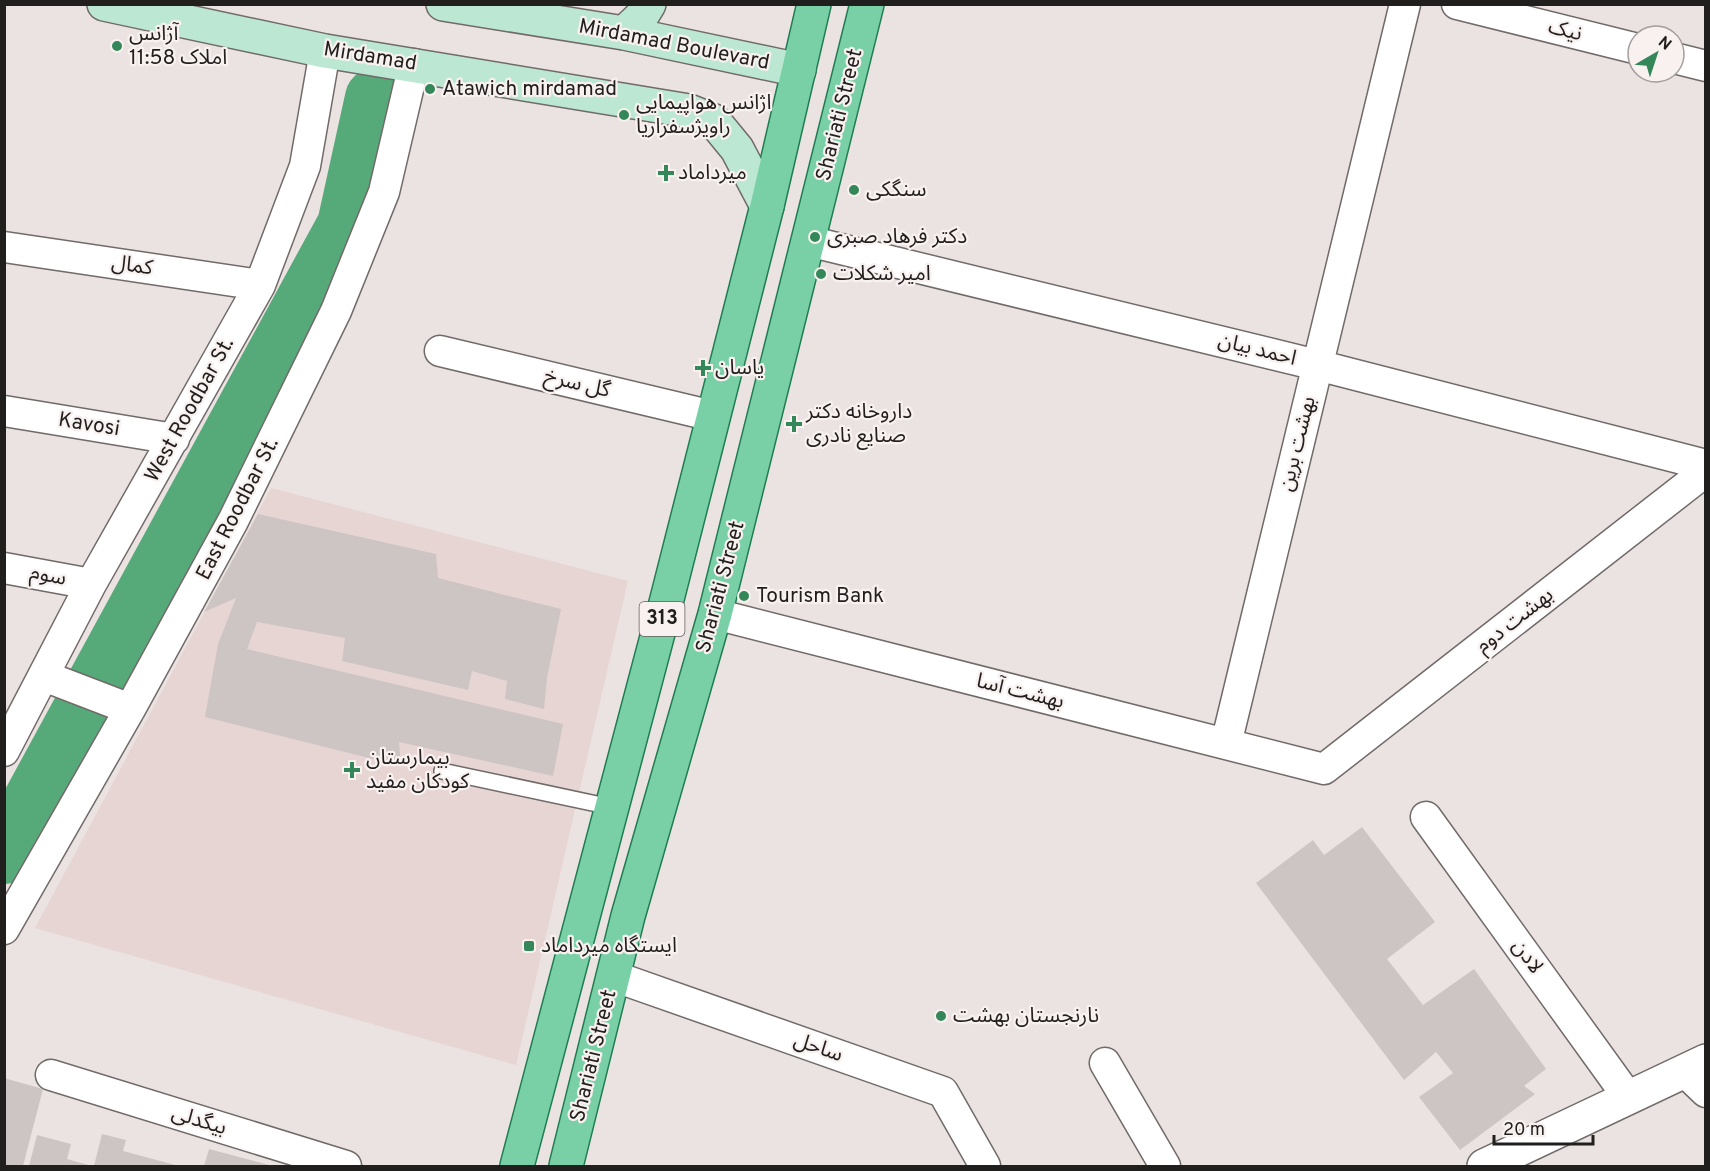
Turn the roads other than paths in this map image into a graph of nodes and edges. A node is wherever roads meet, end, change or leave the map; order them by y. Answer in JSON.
{"nodes":[{"id":1,"x":104,"y":4,"type":"edge"},
{"id":2,"x":443,"y":4,"type":"edge"},
{"id":3,"x":649,"y":4,"type":"edge"},
{"id":4,"x":814,"y":4,"type":"edge"},
{"id":5,"x":1405,"y":4,"type":"edge"},
{"id":6,"x":1457,"y":4,"type":"edge"},
{"id":7,"x":863,"y":5,"type":"edge"},
{"id":8,"x":130,"y":7,"type":"edge"},
{"id":9,"x":624,"y":33,"type":"junction"},
{"id":10,"x":1626,"y":46,"type":"edge"},
{"id":11,"x":325,"y":51,"type":"junction"},
{"id":12,"x":1686,"y":61,"type":"edge"},
{"id":13,"x":414,"y":64,"type":"junction"},
{"id":14,"x":1706,"y":66,"type":"edge"},
{"id":15,"x":798,"y":70,"type":"junction"},
{"id":16,"x":849,"y":78,"type":"junction"},
{"id":17,"x":767,"y":206,"type":"junction"},
{"id":18,"x":808,"y":241,"type":"junction"},
{"id":19,"x":4,"y":247,"type":"edge"},
{"id":20,"x":260,"y":285,"type":"junction"},
{"id":21,"x":440,"y":351,"type":"dead end"},
{"id":22,"x":1317,"y":365,"type":"junction"},
{"id":23,"x":4,"y":411,"type":"edge"},
{"id":24,"x":713,"y":416,"type":"junction"},
{"id":25,"x":174,"y":439,"type":"junction"},
{"id":26,"x":1706,"y":465,"type":"edge"},
{"id":27,"x":1706,"y":471,"type":"edge"},
{"id":28,"x":4,"y":568,"type":"edge"},
{"id":29,"x":91,"y":584,"type":"junction"},
{"id":30,"x":715,"y":614,"type":"junction"},
{"id":31,"x":44,"y":676,"type":"junction"},
{"id":32,"x":130,"y":708,"type":"junction"},
{"id":33,"x":1226,"y":744,"type":"junction"},
{"id":34,"x":4,"y":751,"type":"edge"},
{"id":35,"x":1324,"y":769,"type":"joint"},
{"id":36,"x":442,"y":771,"type":"dead end"},
{"id":37,"x":611,"y":807,"type":"junction"},
{"id":38,"x":1426,"y":818,"type":"dead end"},
{"id":39,"x":4,"y":929,"type":"edge"},
{"id":40,"x":613,"y":976,"type":"junction"},
{"id":41,"x":1105,"y":1062,"type":"dead end"},
{"id":42,"x":51,"y":1075,"type":"dead end"},
{"id":43,"x":1698,"y":1075,"type":"edge"},
{"id":44,"x":1628,"y":1097,"type":"junction"},
{"id":45,"x":346,"y":1167,"type":"edge"},
{"id":46,"x":517,"y":1167,"type":"edge"},
{"id":47,"x":566,"y":1167,"type":"edge"},
{"id":48,"x":985,"y":1167,"type":"edge"},
{"id":49,"x":1165,"y":1167,"type":"edge"},
{"id":50,"x":1484,"y":1167,"type":"edge"}],
"edges":[{"from":1,"to":8,"type":"main road","name":"Mirdamad"},
{"from":2,"to":9,"type":"main road","name":"Mirdamad Boulevard"},
{"from":3,"to":9,"type":"main road"},
{"from":4,"to":15,"type":"main road","number":"313"},
{"from":5,"to":22,"type":"street","name":"بهشت برین"},
{"from":6,"to":10,"type":"street","name":"نیک"},
{"from":7,"to":16,"type":"main road","name":"Shariati Street","number":"313"},
{"from":8,"to":11,"type":"main road","name":"Mirdamad"},
{"from":9,"to":15,"type":"main road","name":"Mirdamad Boulevard"},
{"from":11,"to":13,"type":"main road","name":"Mirdamad"},
{"from":11,"to":20,"type":"street","name":"West Roodbar St."},
{"from":12,"to":14,"type":"street"},
{"from":13,"to":17,"type":"main road","name":"Mirdamad"},
{"from":13,"to":32,"type":"street","name":"East Roodbar St."},
{"from":15,"to":16,"type":"main road"},
{"from":15,"to":17,"type":"main road","number":"313"},
{"from":16,"to":18,"type":"main road","name":"Shariati Street","number":"313"},
{"from":17,"to":24,"type":"main road","number":"313"},
{"from":18,"to":22,"type":"street","name":"احمد بیان"},
{"from":18,"to":30,"type":"main road","name":"Shariati Street","number":"313"},
{"from":19,"to":20,"type":"street","name":"کمال"},
{"from":20,"to":25,"type":"street","name":"West Roodbar St."},
{"from":21,"to":24,"type":"street","name":"گل سرخ"},
{"from":22,"to":26,"type":"street","name":"احمد بیان"},
{"from":22,"to":33,"type":"street","name":"بهشت برین"},
{"from":23,"to":25,"type":"street","name":"Kavosi"},
{"from":24,"to":37,"type":"main road","number":"313"},
{"from":25,"to":29,"type":"street","name":"West Roodbar St."},
{"from":27,"to":35,"type":"street","name":"بهشت دوم"},
{"from":28,"to":29,"type":"street","name":"سوم"},
{"from":29,"to":31,"type":"street","name":"West Roodbar St."},
{"from":30,"to":33,"type":"street","name":"بهشت آسا"},
{"from":30,"to":40,"type":"main road","name":"Shariati Street","number":"313"},
{"from":31,"to":32,"type":"street"},
{"from":31,"to":34,"type":"street","name":"West Roodbar St."},
{"from":32,"to":39,"type":"street","name":"East Roodbar St."},
{"from":33,"to":35,"type":"street","name":"بهشت آسا"},
{"from":36,"to":37,"type":"lane"},
{"from":37,"to":46,"type":"main road","number":"313"},
{"from":38,"to":44,"type":"street","name":"لادن"},
{"from":40,"to":47,"type":"main road","name":"Shariati Street","number":"313"},
{"from":40,"to":48,"type":"street","name":"ساحل"},
{"from":41,"to":49,"type":"street"},
{"from":42,"to":45,"type":"street","name":"بیگدلی"},
{"from":43,"to":44,"type":"street"},
{"from":44,"to":50,"type":"street"}]}
